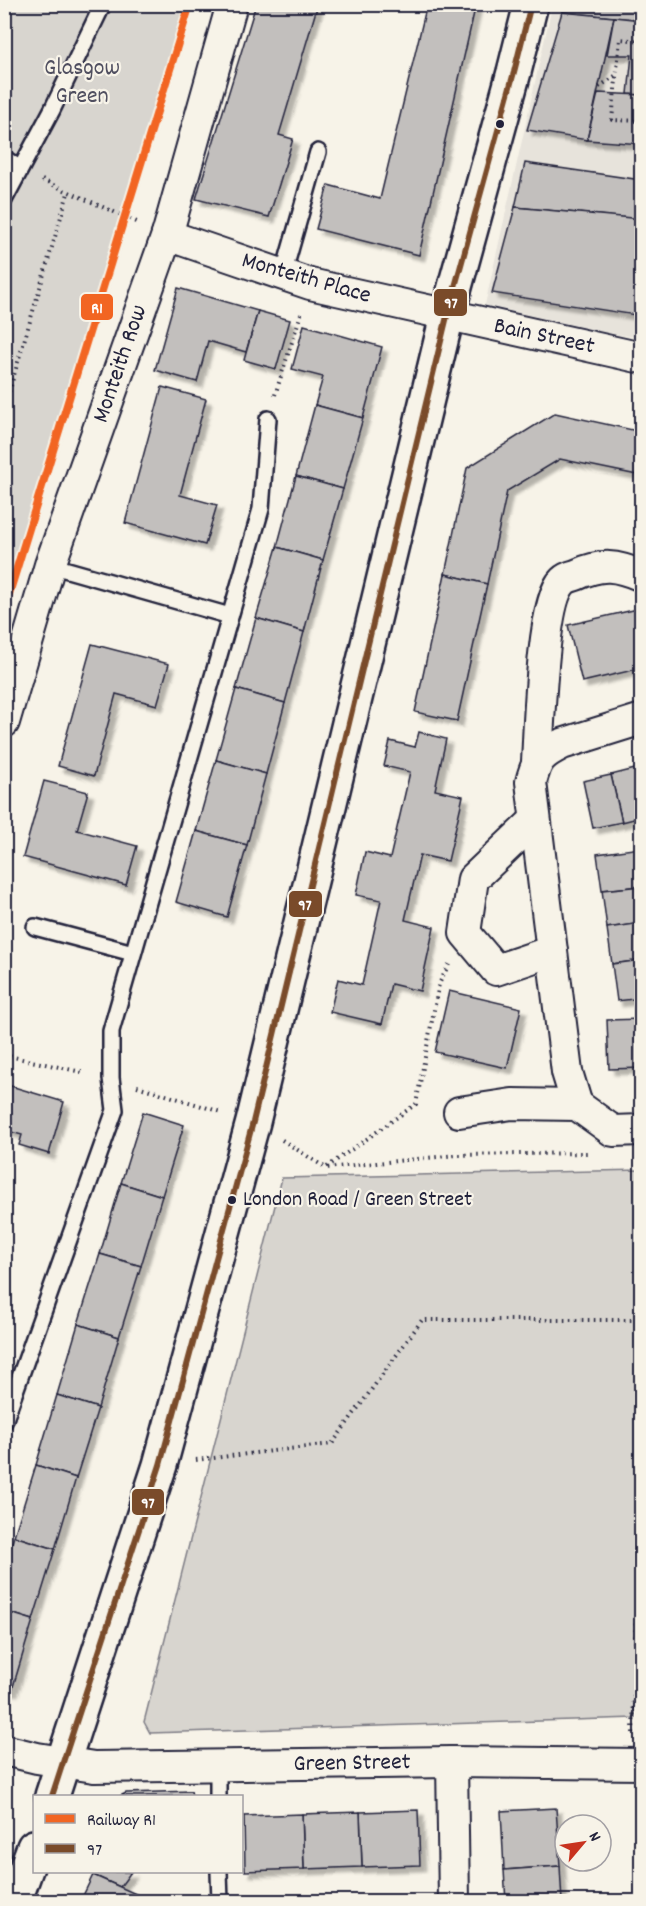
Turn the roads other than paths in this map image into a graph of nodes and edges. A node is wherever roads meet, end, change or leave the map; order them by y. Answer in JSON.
{"nodes":[{"id":1,"x":103,"y":4,"type":"edge"},
{"id":2,"x":232,"y":4,"type":"edge"},
{"id":3,"x":531,"y":4,"type":"edge"},
{"id":4,"x":318,"y":152,"type":"dead end"},
{"id":5,"x":4,"y":158,"type":"edge"},
{"id":6,"x":20,"y":170,"type":"junction"},
{"id":7,"x":4,"y":200,"type":"edge"},
{"id":8,"x":167,"y":235,"type":"junction"},
{"id":9,"x":297,"y":280,"type":"junction"},
{"id":10,"x":447,"y":316,"type":"junction"},
{"id":11,"x":642,"y":358,"type":"edge"},
{"id":12,"x":268,"y":419,"type":"road end"},
{"id":13,"x":50,"y":565,"type":"junction"},
{"id":14,"x":642,"y":576,"type":"edge"},
{"id":15,"x":230,"y":616,"type":"junction"},
{"id":16,"x":642,"y":719,"type":"edge"},
{"id":17,"x":4,"y":722,"type":"edge"},
{"id":18,"x":537,"y":762,"type":"junction"},
{"id":19,"x":535,"y":820,"type":"junction"},
{"id":20,"x":35,"y":927,"type":"dead end"},
{"id":21,"x":552,"y":951,"type":"junction"},
{"id":22,"x":133,"y":953,"type":"junction"},
{"id":23,"x":577,"y":1105,"type":"junction"},
{"id":24,"x":459,"y":1112,"type":"dead end"},
{"id":25,"x":642,"y":1130,"type":"edge"},
{"id":26,"x":12,"y":1379,"type":"edge"},
{"id":27,"x":4,"y":1422,"type":"edge"},
{"id":28,"x":4,"y":1750,"type":"edge"},
{"id":29,"x":452,"y":1762,"type":"junction"},
{"id":30,"x":63,"y":1763,"type":"junction"},
{"id":31,"x":637,"y":1764,"type":"edge"},
{"id":32,"x":218,"y":1766,"type":"junction"},
{"id":33,"x":53,"y":1795,"type":"edge"},
{"id":34,"x":218,"y":1795,"type":"edge"},
{"id":35,"x":33,"y":1850,"type":"edge"},
{"id":36,"x":219,"y":1873,"type":"edge"},
{"id":37,"x":14,"y":1902,"type":"edge"},
{"id":38,"x":220,"y":1902,"type":"edge"},
{"id":39,"x":454,"y":1902,"type":"edge"}],
"edges":[{"from":1,"to":6,"type":"lane"},
{"from":2,"to":8,"type":"street","name":"Monteith Row"},
{"from":3,"to":10,"type":"main road"},
{"from":4,"to":9,"type":"lane"},
{"from":5,"to":6,"type":"lane"},
{"from":6,"to":7,"type":"lane"},
{"from":8,"to":9,"type":"street","name":"Monteith Place"},
{"from":8,"to":13,"type":"street","name":"Monteith Row"},
{"from":9,"to":10,"type":"street","name":"Monteith Place"},
{"from":10,"to":11,"type":"street","name":"Bain Street"},
{"from":10,"to":30,"type":"main road"},
{"from":12,"to":15,"type":"lane"},
{"from":13,"to":15,"type":"lane"},
{"from":13,"to":17,"type":"street","name":"Monteith Row"},
{"from":14,"to":18,"type":"street"},
{"from":15,"to":22,"type":"lane"},
{"from":16,"to":18,"type":"street"},
{"from":18,"to":19,"type":"street"},
{"from":19,"to":21,"type":"street"},
{"from":19,"to":21,"type":"street"},
{"from":20,"to":22,"type":"lane"},
{"from":21,"to":23,"type":"street"},
{"from":22,"to":26,"type":"lane"},
{"from":23,"to":24,"type":"street"},
{"from":23,"to":25,"type":"street"},
{"from":26,"to":27,"type":"lane"},
{"from":28,"to":30,"type":"street","name":"Green Street"},
{"from":29,"to":31,"type":"street","name":"Green Street"},
{"from":29,"to":32,"type":"street","name":"Green Street"},
{"from":29,"to":39,"type":"street"},
{"from":30,"to":32,"type":"street","name":"Green Street"},
{"from":30,"to":33,"type":"main road"},
{"from":32,"to":34,"type":"lane"},
{"from":35,"to":37,"type":"main road"},
{"from":36,"to":38,"type":"lane"}]}
